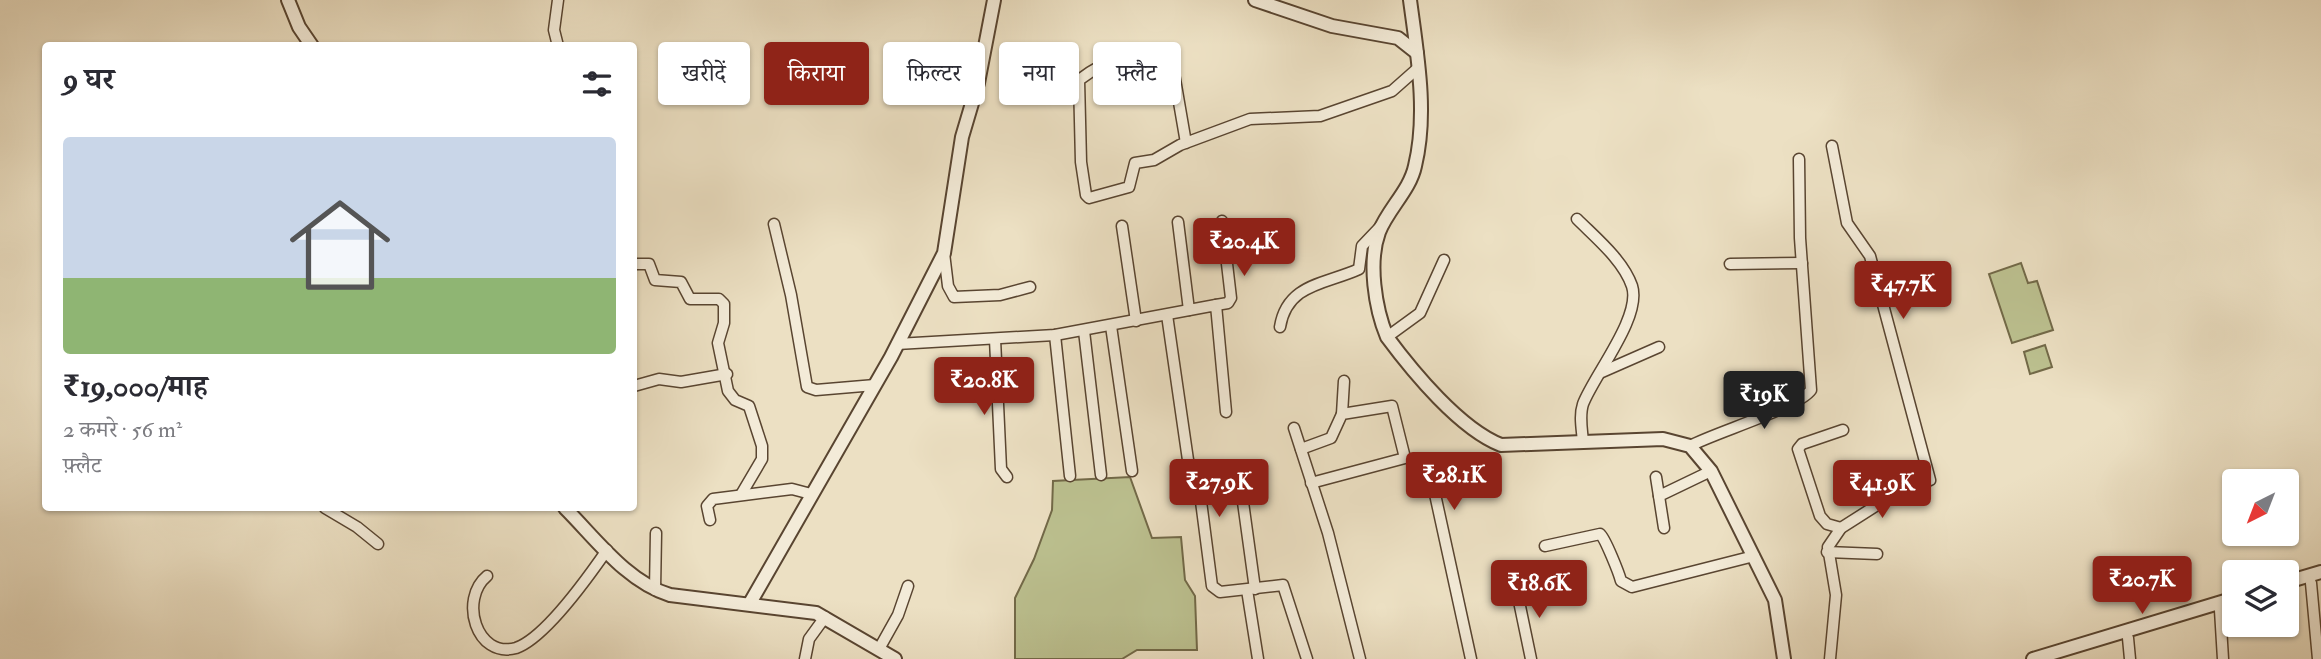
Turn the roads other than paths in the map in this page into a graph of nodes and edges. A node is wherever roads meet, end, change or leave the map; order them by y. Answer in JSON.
{"nodes":[{"id":1,"x":288,"y":0,"type":"edge"},
{"id":2,"x":558,"y":0,"type":"edge"},
{"id":3,"x":994,"y":0,"type":"edge"},
{"id":4,"x":1255,"y":0,"type":"edge"},
{"id":5,"x":1410,"y":0,"type":"edge"},
{"id":6,"x":309,"y":42,"type":"edge"},
{"id":7,"x":557,"y":42,"type":"edge"},
{"id":8,"x":1417,"y":53,"type":"junction"},
{"id":9,"x":1418,"y":68,"type":"junction"},
{"id":10,"x":1186,"y":143,"type":"junction"},
{"id":11,"x":1832,"y":146,"type":"dead end"},
{"id":12,"x":1799,"y":159,"type":"dead end"},
{"id":13,"x":1577,"y":219,"type":"dead end"},
{"id":14,"x":1223,"y":221,"type":"dead end"},
{"id":15,"x":1178,"y":222,"type":"dead end"},
{"id":16,"x":1385,"y":222,"type":"junction"},
{"id":17,"x":774,"y":224,"type":"dead end"},
{"id":18,"x":1122,"y":226,"type":"dead end"},
{"id":19,"x":1273,"y":247,"type":"dead end"},
{"id":20,"x":944,"y":253,"type":"junction"},
{"id":21,"x":1226,"y":254,"type":"junction"},
{"id":22,"x":1444,"y":260,"type":"dead end"},
{"id":23,"x":1802,"y":263,"type":"junction"},
{"id":24,"x":637,"y":264,"type":"edge"},
{"id":25,"x":1730,"y":264,"type":"dead end"},
{"id":26,"x":1030,"y":287,"type":"dead end"},
{"id":27,"x":1216,"y":305,"type":"junction"},
{"id":28,"x":1189,"y":310,"type":"junction"},
{"id":29,"x":1167,"y":315,"type":"junction"},
{"id":30,"x":1136,"y":321,"type":"junction"},
{"id":31,"x":1111,"y":326,"type":"junction"},
{"id":32,"x":1280,"y":327,"type":"dead end"},
{"id":33,"x":1084,"y":331,"type":"junction"},
{"id":34,"x":1055,"y":335,"type":"junction"},
{"id":35,"x":1387,"y":337,"type":"junction"},
{"id":36,"x":996,"y":339,"type":"junction"},
{"id":37,"x":897,"y":344,"type":"junction"},
{"id":38,"x":1659,"y":347,"type":"dead end"},
{"id":39,"x":1602,"y":372,"type":"junction"},
{"id":40,"x":727,"y":374,"type":"junction"},
{"id":41,"x":1344,"y":381,"type":"dead end"},
{"id":42,"x":637,"y":385,"type":"edge"},
{"id":43,"x":875,"y":385,"type":"junction"},
{"id":44,"x":1226,"y":412,"type":"dead end"},
{"id":45,"x":1342,"y":414,"type":"junction"},
{"id":46,"x":1294,"y":428,"type":"dead end"},
{"id":47,"x":1843,"y":430,"type":"dead end"},
{"id":48,"x":1583,"y":442,"type":"junction"},
{"id":49,"x":1690,"y":446,"type":"junction"},
{"id":50,"x":1301,"y":449,"type":"junction"},
{"id":51,"x":1238,"y":466,"type":"dead end"},
{"id":52,"x":1132,"y":471,"type":"dead end"},
{"id":53,"x":1711,"y":471,"type":"junction"},
{"id":54,"x":1101,"y":475,"type":"dead end"},
{"id":55,"x":1007,"y":477,"type":"dead end"},
{"id":56,"x":1070,"y":477,"type":"dead end"},
{"id":57,"x":1656,"y":477,"type":"dead end"},
{"id":58,"x":1311,"y":483,"type":"junction"},
{"id":59,"x":1433,"y":485,"type":"dead end"},
{"id":60,"x":741,"y":493,"type":"junction"},
{"id":61,"x":811,"y":494,"type":"junction"},
{"id":62,"x":1658,"y":496,"type":"junction"},
{"id":63,"x":330,"y":511,"type":"edge"},
{"id":64,"x":568,"y":511,"type":"edge"},
{"id":65,"x":710,"y":520,"type":"dead end"},
{"id":66,"x":1664,"y":528,"type":"dead end"},
{"id":67,"x":1841,"y":528,"type":"junction"},
{"id":68,"x":656,"y":533,"type":"dead end"},
{"id":69,"x":378,"y":544,"type":"dead end"},
{"id":70,"x":1545,"y":546,"type":"dead end"},
{"id":71,"x":607,"y":551,"type":"junction"},
{"id":72,"x":1827,"y":552,"type":"junction"},
{"id":73,"x":1877,"y":554,"type":"dead end"},
{"id":74,"x":1754,"y":556,"type":"junction"},
{"id":75,"x":2321,"y":572,"type":"edge"},
{"id":76,"x":486,"y":576,"type":"dead end"},
{"id":77,"x":2299,"y":578,"type":"edge"},
{"id":78,"x":2316,"y":582,"type":"edge"},
{"id":79,"x":908,"y":586,"type":"dead end"},
{"id":80,"x":1516,"y":587,"type":"dead end"},
{"id":81,"x":2299,"y":587,"type":"edge"},
{"id":82,"x":1251,"y":589,"type":"junction"},
{"id":83,"x":655,"y":590,"type":"junction"},
{"id":84,"x":2222,"y":602,"type":"edge"},
{"id":85,"x":750,"y":603,"type":"junction"},
{"id":86,"x":2220,"y":610,"type":"joint"},
{"id":87,"x":825,"y":617,"type":"junction"},
{"id":88,"x":2128,"y":638,"type":"junction"},
{"id":89,"x":879,"y":649,"type":"junction"},
{"id":90,"x":495,"y":654,"type":"edge"},
{"id":91,"x":805,"y":659,"type":"edge"},
{"id":92,"x":895,"y":659,"type":"edge"},
{"id":93,"x":1258,"y":659,"type":"edge"},
{"id":94,"x":1307,"y":659,"type":"edge"},
{"id":95,"x":1360,"y":659,"type":"edge"},
{"id":96,"x":1471,"y":659,"type":"edge"},
{"id":97,"x":1531,"y":659,"type":"edge"},
{"id":98,"x":1784,"y":659,"type":"edge"},
{"id":99,"x":1830,"y":659,"type":"edge"},
{"id":100,"x":2033,"y":659,"type":"edge"},
{"id":101,"x":2060,"y":659,"type":"edge"},
{"id":102,"x":2130,"y":659,"type":"edge"},
{"id":103,"x":2223,"y":659,"type":"edge"},
{"id":104,"x":2318,"y":659,"type":"edge"}],
"edges":[{"from":1,"to":6,"type":"street"},
{"from":2,"to":7,"type":"street"},
{"from":3,"to":20,"type":"street"},
{"from":4,"to":8,"type":"street"},
{"from":5,"to":8,"type":"street"},
{"from":8,"to":9,"type":"street"},
{"from":9,"to":10,"type":"street"},
{"from":9,"to":16,"type":"street"},
{"from":10,"to":10,"type":"street"},
{"from":11,"to":67,"type":"street"},
{"from":12,"to":23,"type":"street"},
{"from":13,"to":39,"type":"street"},
{"from":14,"to":21,"type":"street"},
{"from":15,"to":28,"type":"street"},
{"from":16,"to":32,"type":"street"},
{"from":16,"to":35,"type":"street"},
{"from":17,"to":43,"type":"street"},
{"from":18,"to":30,"type":"street"},
{"from":19,"to":21,"type":"street"},
{"from":20,"to":26,"type":"street"},
{"from":20,"to":37,"type":"street"},
{"from":21,"to":27,"type":"street"},
{"from":22,"to":35,"type":"street"},
{"from":23,"to":25,"type":"street"},
{"from":23,"to":49,"type":"street"},
{"from":24,"to":40,"type":"street"},
{"from":27,"to":28,"type":"street"},
{"from":27,"to":44,"type":"street"},
{"from":28,"to":29,"type":"street"},
{"from":29,"to":30,"type":"street"},
{"from":29,"to":82,"type":"street"},
{"from":30,"to":31,"type":"street"},
{"from":31,"to":33,"type":"street"},
{"from":31,"to":52,"type":"street"},
{"from":33,"to":34,"type":"street"},
{"from":33,"to":54,"type":"street"},
{"from":34,"to":36,"type":"street"},
{"from":34,"to":56,"type":"street"},
{"from":35,"to":48,"type":"street"},
{"from":36,"to":37,"type":"street"},
{"from":36,"to":55,"type":"street"},
{"from":37,"to":43,"type":"street"},
{"from":38,"to":39,"type":"street"},
{"from":39,"to":48,"type":"street"},
{"from":40,"to":42,"type":"street"},
{"from":40,"to":60,"type":"street"},
{"from":41,"to":45,"type":"street"},
{"from":43,"to":61,"type":"street"},
{"from":45,"to":50,"type":"street"},
{"from":45,"to":58,"type":"street"},
{"from":46,"to":50,"type":"street"},
{"from":47,"to":67,"type":"street"},
{"from":48,"to":49,"type":"street"},
{"from":49,"to":53,"type":"street"},
{"from":50,"to":58,"type":"street"},
{"from":51,"to":82,"type":"street"},
{"from":53,"to":62,"type":"street"},
{"from":53,"to":74,"type":"street"},
{"from":57,"to":62,"type":"street"},
{"from":58,"to":95,"type":"street"},
{"from":59,"to":96,"type":"street"},
{"from":60,"to":61,"type":"street"},
{"from":60,"to":65,"type":"street"},
{"from":61,"to":85,"type":"street"},
{"from":62,"to":66,"type":"street"},
{"from":63,"to":69,"type":"street"},
{"from":64,"to":71,"type":"street"},
{"from":67,"to":72,"type":"street"},
{"from":68,"to":83,"type":"street"},
{"from":70,"to":74,"type":"street"},
{"from":71,"to":83,"type":"street"},
{"from":71,"to":90,"type":"street"},
{"from":72,"to":73,"type":"street"},
{"from":72,"to":99,"type":"street"},
{"from":74,"to":98,"type":"street"},
{"from":75,"to":77,"type":"street"},
{"from":76,"to":90,"type":"street"},
{"from":78,"to":81,"type":"street"},
{"from":78,"to":104,"type":"street"},
{"from":79,"to":89,"type":"street"},
{"from":80,"to":97,"type":"street"},
{"from":82,"to":93,"type":"street"},
{"from":82,"to":94,"type":"street"},
{"from":83,"to":85,"type":"street"},
{"from":84,"to":100,"type":"street"},
{"from":85,"to":87,"type":"street"},
{"from":86,"to":88,"type":"street"},
{"from":86,"to":103,"type":"street"},
{"from":87,"to":89,"type":"street"},
{"from":87,"to":91,"type":"street"},
{"from":88,"to":101,"type":"street"},
{"from":88,"to":102,"type":"street"},
{"from":89,"to":92,"type":"street"}]}
